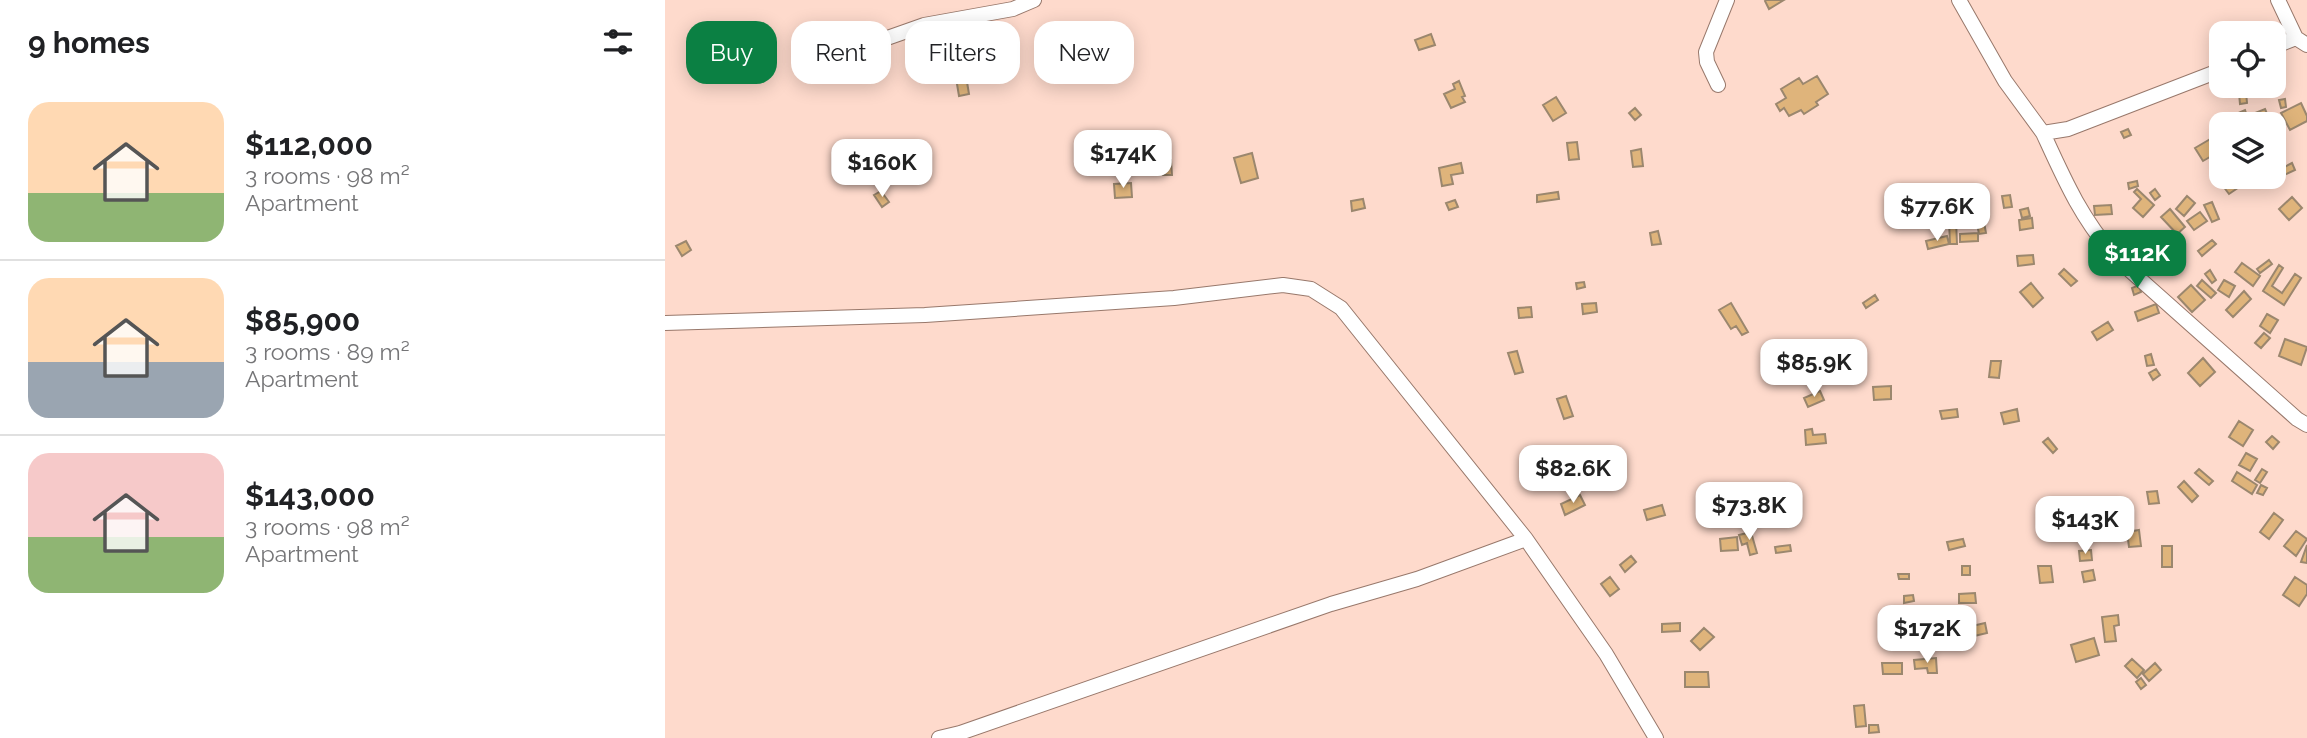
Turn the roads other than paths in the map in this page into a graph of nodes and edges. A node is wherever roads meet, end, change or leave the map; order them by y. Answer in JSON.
{"nodes":[{"id":1,"x":1034,"y":0,"type":"edge"},
{"id":2,"x":1727,"y":0,"type":"edge"},
{"id":3,"x":1959,"y":0,"type":"edge"},
{"id":4,"x":2278,"y":0,"type":"edge"},
{"id":5,"x":891,"y":37,"type":"edge"},
{"id":6,"x":2302,"y":42,"type":"edge"},
{"id":7,"x":2209,"y":75,"type":"edge"},
{"id":8,"x":1718,"y":85,"type":"dead end"},
{"id":9,"x":2043,"y":133,"type":"junction"},
{"id":10,"x":665,"y":323,"type":"edge"},
{"id":11,"x":2307,"y":425,"type":"edge"},
{"id":12,"x":1526,"y":539,"type":"junction"},
{"id":13,"x":939,"y":738,"type":"edge"},
{"id":14,"x":1656,"y":738,"type":"edge"}],
"edges":[{"from":1,"to":5,"type":"street"},
{"from":2,"to":8,"type":"street"},
{"from":3,"to":9,"type":"street"},
{"from":4,"to":6,"type":"street"},
{"from":7,"to":9,"type":"street"},
{"from":9,"to":11,"type":"street"},
{"from":10,"to":12,"type":"street"},
{"from":12,"to":13,"type":"street"},
{"from":12,"to":14,"type":"street"}]}
